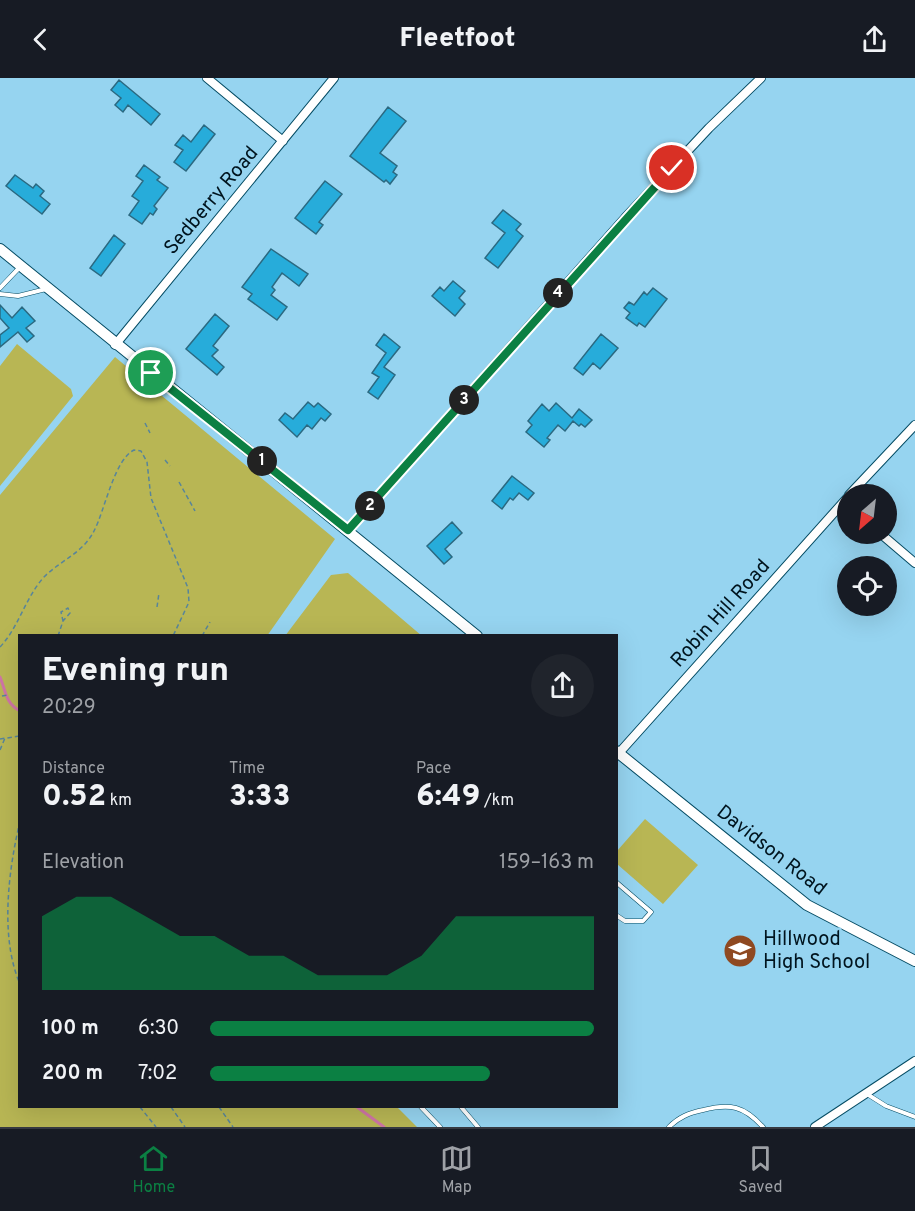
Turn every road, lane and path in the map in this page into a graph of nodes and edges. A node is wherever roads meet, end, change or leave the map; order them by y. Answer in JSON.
{"nodes":[{"id":1,"x":207,"y":78,"type":"edge"},
{"id":2,"x":334,"y":78,"type":"edge"},
{"id":3,"x":761,"y":78,"type":"edge"},
{"id":4,"x":284,"y":141,"type":"junction"},
{"id":5,"x":0,"y":249,"type":"edge"},
{"id":6,"x":21,"y":267,"type":"junction"},
{"id":7,"x":0,"y":288,"type":"edge"},
{"id":8,"x":47,"y":289,"type":"junction"},
{"id":9,"x":0,"y":294,"type":"edge"},
{"id":10,"x":115,"y":345,"type":"junction"},
{"id":11,"x":144,"y":423,"type":"dead end"},
{"id":12,"x":915,"y":425,"type":"edge"},
{"id":13,"x":150,"y":433,"type":"dead end"},
{"id":14,"x":165,"y":460,"type":"dead end"},
{"id":15,"x":170,"y":466,"type":"dead end"},
{"id":16,"x":179,"y":482,"type":"dead end"},
{"id":17,"x":862,"y":484,"type":"edge"},
{"id":18,"x":195,"y":511,"type":"dead end"},
{"id":19,"x":837,"y":511,"type":"edge"},
{"id":20,"x":348,"y":530,"type":"junction"},
{"id":21,"x":892,"y":544,"type":"edge"},
{"id":22,"x":915,"y":563,"type":"edge"},
{"id":23,"x":159,"y":593,"type":"dead end"},
{"id":24,"x":157,"y":607,"type":"dead end"},
{"id":25,"x":63,"y":621,"type":"dead end"},
{"id":26,"x":210,"y":622,"type":"dead end"},
{"id":27,"x":59,"y":634,"type":"edge"},
{"id":28,"x":174,"y":634,"type":"edge"},
{"id":29,"x":203,"y":634,"type":"edge"},
{"id":30,"x":475,"y":634,"type":"edge"},
{"id":31,"x":0,"y":647,"type":"edge"},
{"id":32,"x":9,"y":695,"type":"dead end"},
{"id":33,"x":3,"y":696,"type":"dead end"},
{"id":34,"x":18,"y":736,"type":"edge"},
{"id":35,"x":5,"y":737,"type":"junction"},
{"id":36,"x":0,"y":739,"type":"edge"},
{"id":37,"x":0,"y":750,"type":"edge"},
{"id":38,"x":618,"y":752,"type":"edge"},
{"id":39,"x":618,"y":754,"type":"edge"},
{"id":40,"x":18,"y":827,"type":"edge"},
{"id":41,"x":7,"y":863,"type":"dead end"},
{"id":42,"x":618,"y":884,"type":"edge"},
{"id":43,"x":618,"y":916,"type":"edge"},
{"id":44,"x":915,"y":961,"type":"edge"},
{"id":45,"x":13,"y":974,"type":"dead end"},
{"id":46,"x":18,"y":981,"type":"edge"},
{"id":47,"x":915,"y":1061,"type":"edge"},
{"id":48,"x":866,"y":1093,"type":"junction"},
{"id":49,"x":141,"y":1108,"type":"edge"},
{"id":50,"x":172,"y":1108,"type":"edge"},
{"id":51,"x":220,"y":1108,"type":"edge"},
{"id":52,"x":422,"y":1108,"type":"edge"},
{"id":53,"x":462,"y":1108,"type":"edge"},
{"id":54,"x":915,"y":1117,"type":"edge"},
{"id":55,"x":156,"y":1127,"type":"edge"},
{"id":56,"x":185,"y":1127,"type":"edge"},
{"id":57,"x":233,"y":1127,"type":"edge"},
{"id":58,"x":440,"y":1127,"type":"edge"},
{"id":59,"x":478,"y":1127,"type":"edge"},
{"id":60,"x":669,"y":1127,"type":"edge"},
{"id":61,"x":763,"y":1127,"type":"edge"},
{"id":62,"x":815,"y":1127,"type":"edge"}],
"edges":[{"from":1,"to":4,"type":"street"},
{"from":2,"to":4,"type":"street","name":"Sedberry Road"},
{"from":3,"to":20,"type":"street"},
{"from":4,"to":10,"type":"street","name":"Sedberry Road"},
{"from":5,"to":6,"type":"street"},
{"from":6,"to":7,"type":"lane"},
{"from":6,"to":8,"type":"street"},
{"from":8,"to":9,"type":"lane"},
{"from":8,"to":10,"type":"street"},
{"from":10,"to":20,"type":"street"},
{"from":11,"to":13,"type":"path"},
{"from":12,"to":17,"type":"street","name":"Robin Hill Road"},
{"from":14,"to":15,"type":"path"},
{"from":16,"to":18,"type":"path"},
{"from":19,"to":38,"type":"street","name":"Robin Hill Road"},
{"from":20,"to":30,"type":"street"},
{"from":21,"to":22,"type":"street"},
{"from":23,"to":24,"type":"path"},
{"from":25,"to":27,"type":"path"},
{"from":26,"to":29,"type":"path"},
{"from":28,"to":31,"type":"path"},
{"from":32,"to":33,"type":"path"},
{"from":34,"to":35,"type":"path"},
{"from":35,"to":36,"type":"path"},
{"from":35,"to":37,"type":"path"},
{"from":39,"to":44,"type":"street","name":"Davidson Road"},
{"from":40,"to":41,"type":"path"},
{"from":42,"to":43,"type":"lane"},
{"from":45,"to":46,"type":"path"},
{"from":47,"to":48,"type":"street"},
{"from":48,"to":54,"type":"lane"},
{"from":48,"to":62,"type":"street"},
{"from":49,"to":55,"type":"path"},
{"from":50,"to":56,"type":"path"},
{"from":51,"to":57,"type":"path"},
{"from":52,"to":58,"type":"lane"},
{"from":53,"to":59,"type":"lane"},
{"from":60,"to":61,"type":"lane"}]}
